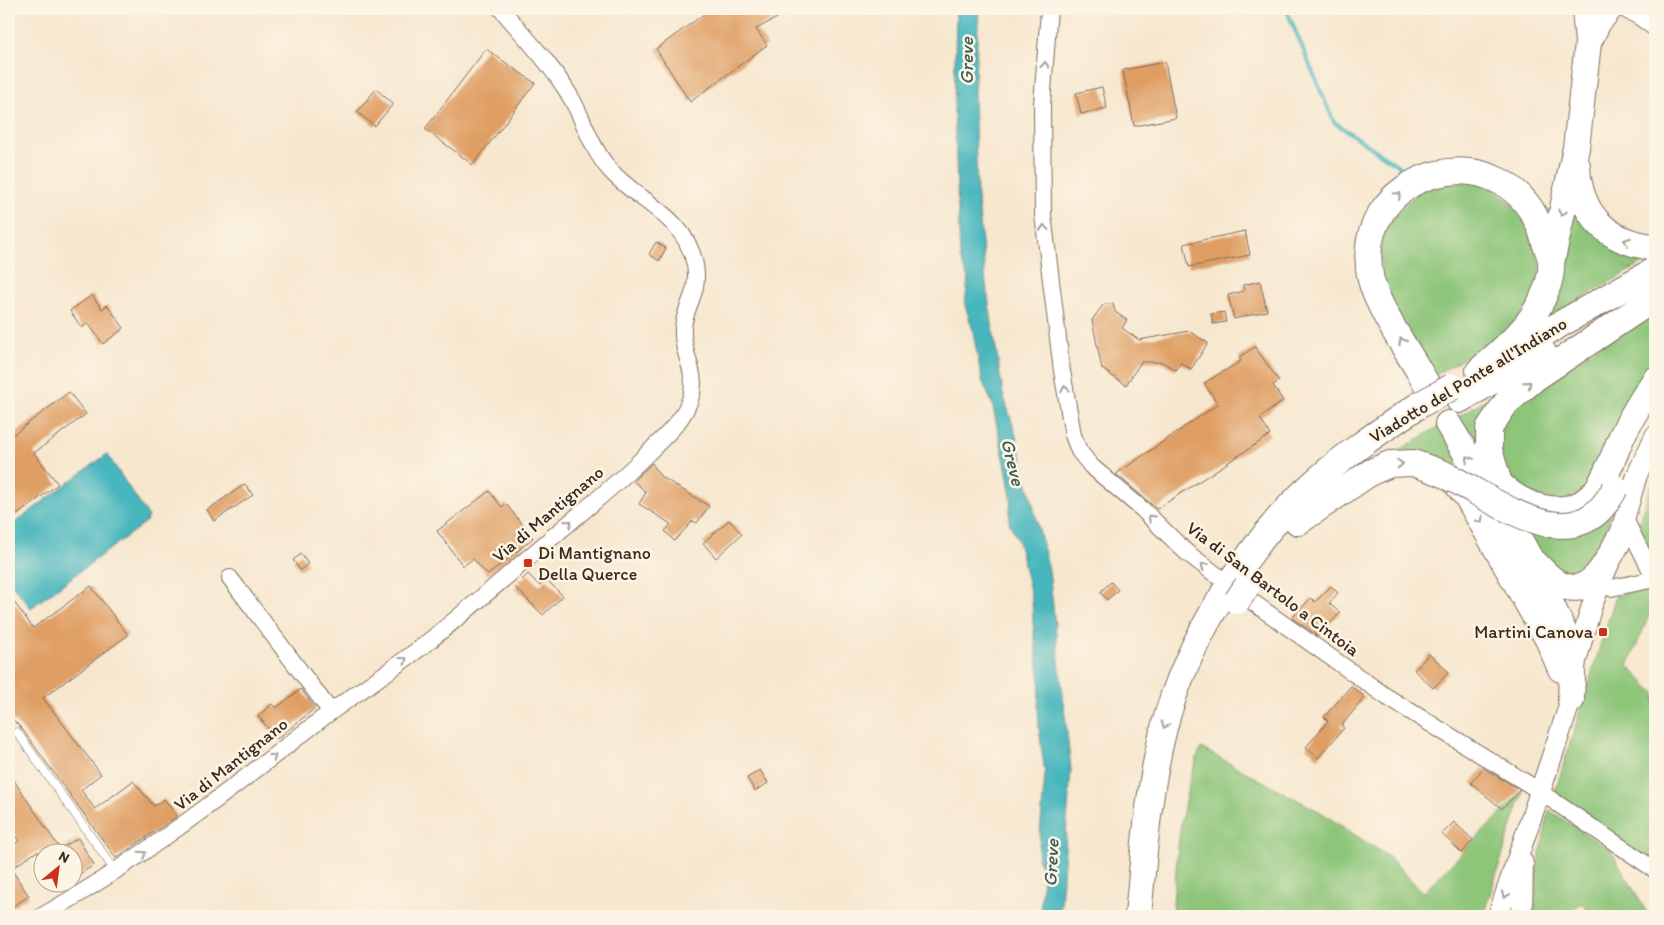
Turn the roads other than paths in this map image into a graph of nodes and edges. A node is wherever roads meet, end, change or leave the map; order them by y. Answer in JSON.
{"nodes":[{"id":1,"x":501,"y":9,"type":"edge"},
{"id":2,"x":1049,"y":9,"type":"edge"},
{"id":3,"x":1585,"y":9,"type":"edge"},
{"id":4,"x":1610,"y":9,"type":"edge"},
{"id":5,"x":1628,"y":9,"type":"edge"},
{"id":6,"x":1654,"y":9,"type":"edge"},
{"id":7,"x":1655,"y":18,"type":"edge"},
{"id":8,"x":1655,"y":26,"type":"edge"},
{"id":9,"x":1588,"y":43,"type":"junction"},
{"id":10,"x":1576,"y":148,"type":"junction"},
{"id":11,"x":1655,"y":247,"type":"edge"},
{"id":12,"x":1551,"y":262,"type":"junction"},
{"id":13,"x":1655,"y":270,"type":"edge"},
{"id":14,"x":1655,"y":288,"type":"edge"},
{"id":15,"x":1655,"y":298,"type":"edge"},
{"id":16,"x":1479,"y":371,"type":"junction"},
{"id":17,"x":1655,"y":380,"type":"edge"},
{"id":18,"x":1655,"y":400,"type":"edge"},
{"id":19,"x":1439,"y":403,"type":"junction"},
{"id":20,"x":1655,"y":436,"type":"edge"},
{"id":21,"x":1453,"y":479,"type":"junction"},
{"id":22,"x":1499,"y":483,"type":"junction"},
{"id":23,"x":1506,"y":515,"type":"junction"},
{"id":24,"x":1298,"y":522,"type":"junction"},
{"id":25,"x":1621,"y":530,"type":"junction"},
{"id":26,"x":1530,"y":559,"type":"junction"},
{"id":27,"x":230,"y":578,"type":"dead end"},
{"id":28,"x":1611,"y":588,"type":"junction"},
{"id":29,"x":1238,"y":592,"type":"junction"},
{"id":30,"x":1568,"y":708,"type":"junction"},
{"id":31,"x":331,"y":712,"type":"junction"},
{"id":32,"x":17,"y":732,"type":"dead end"},
{"id":33,"x":1540,"y":792,"type":"junction"},
{"id":34,"x":1524,"y":841,"type":"junction"},
{"id":35,"x":1655,"y":870,"type":"edge"},
{"id":36,"x":116,"y":872,"type":"junction"},
{"id":37,"x":42,"y":916,"type":"edge"},
{"id":38,"x":1138,"y":916,"type":"edge"},
{"id":39,"x":1154,"y":916,"type":"edge"},
{"id":40,"x":1498,"y":916,"type":"edge"},
{"id":41,"x":1522,"y":916,"type":"edge"}],
"edges":[{"from":31,"to":1,"type":"street","name":"Via di Mantignano","one_way":true},
{"from":29,"to":2,"type":"street","name":"Via di San Bartolo a Cintoia","one_way":true},
{"from":3,"to":9,"type":"highway"},
{"from":4,"to":9,"type":"highway"},
{"from":5,"to":8,"type":"street"},
{"from":6,"to":7,"type":"street"},
{"from":9,"to":10,"type":"highway"},
{"from":11,"to":10,"type":"highway","one_way":true},
{"from":10,"to":12,"type":"highway","one_way":true},
{"from":12,"to":16,"type":"highway"},
{"from":19,"to":12,"type":"highway","one_way":true},
{"from":13,"to":16,"type":"highway","name":"Viadotto del Ponte all'Indiano"},
{"from":14,"to":19,"type":"highway","name":"Viadotto del Ponte all'Indiano"},
{"from":22,"to":15,"type":"highway","one_way":true},
{"from":16,"to":19,"type":"highway","name":"Viadotto del Ponte all'Indiano"},
{"from":17,"to":22,"type":"highway"},
{"from":18,"to":21,"type":"highway","bridge":true},
{"from":23,"to":19,"type":"highway","one_way":true},
{"from":19,"to":24,"type":"highway","name":"Viadotto del Ponte all'Indiano"},
{"from":19,"to":29,"type":"highway","name":"Viadotto del Ponte all'Indiano"},
{"from":20,"to":25,"type":"street"},
{"from":24,"to":21,"type":"highway","one_way":true},
{"from":21,"to":30,"type":"highway","one_way":true},
{"from":22,"to":23,"type":"highway"},
{"from":23,"to":26,"type":"highway"},
{"from":24,"to":29,"type":"highway","name":"Viadotto del Ponte all'Indiano"},
{"from":25,"to":26,"type":"highway"},
{"from":25,"to":28,"type":"street"},
{"from":25,"to":28,"type":"street"},
{"from":25,"to":30,"type":"street"},
{"from":26,"to":30,"type":"highway"},
{"from":27,"to":31,"type":"street"},
{"from":28,"to":30,"type":"street"},
{"from":29,"to":33,"type":"street","name":"Via di San Bartolo a Cintoia"},
{"from":29,"to":38,"type":"highway","name":"Viadotto del Ponte all'Indiano","one_way":true},
{"from":29,"to":39,"type":"highway","name":"Viadotto del Ponte all'Indiano"},
{"from":30,"to":33,"type":"street"},
{"from":36,"to":31,"type":"street","name":"Via di Mantignano","one_way":true},
{"from":32,"to":36,"type":"lane"},
{"from":33,"to":34,"type":"street"},
{"from":33,"to":35,"type":"street","name":"Via di San Bartolo a Cintoia"},
{"from":34,"to":40,"type":"street","one_way":true},
{"from":34,"to":41,"type":"street"},
{"from":36,"to":37,"type":"street","name":"Via di Mantignano"}]}
